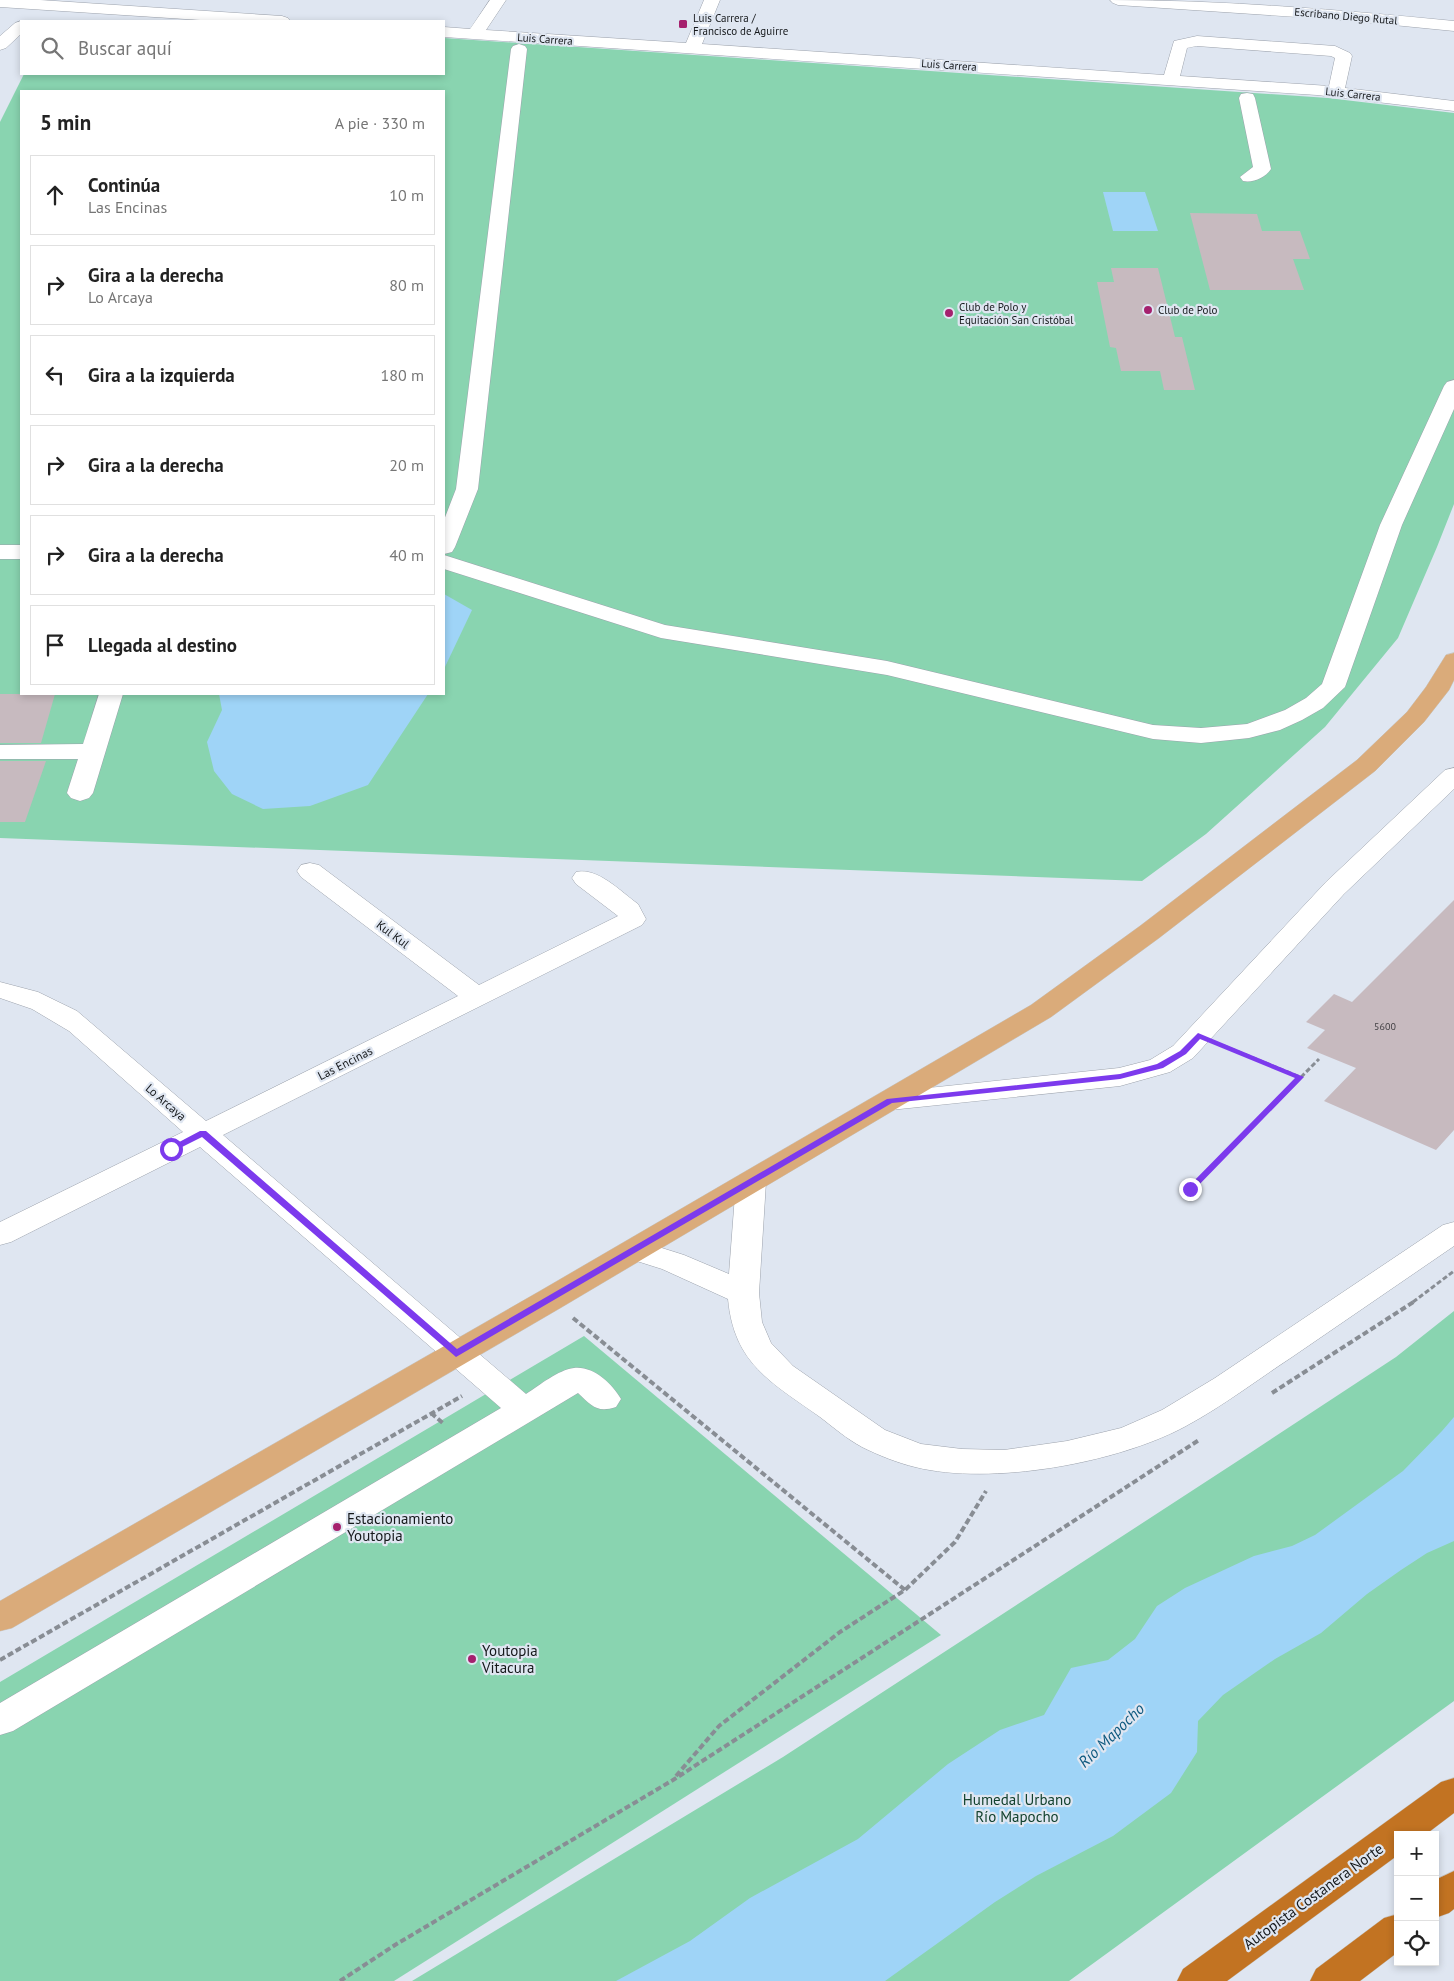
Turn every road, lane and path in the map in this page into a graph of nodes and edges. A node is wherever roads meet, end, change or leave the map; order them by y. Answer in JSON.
{"nodes":[{"id":1,"x":498,"y":0,"type":"edge"},
{"id":2,"x":712,"y":0,"type":"edge"},
{"id":3,"x":1118,"y":0,"type":"edge"},
{"id":4,"x":1126,"y":0,"type":"edge"},
{"id":5,"x":0,"y":2,"type":"edge"},
{"id":6,"x":98,"y":4,"type":"edge"},
{"id":7,"x":1342,"y":7,"type":"edge"},
{"id":8,"x":0,"y":11,"type":"edge"},
{"id":9,"x":34,"y":13,"type":"edge"},
{"id":10,"x":271,"y":20,"type":"edge"},
{"id":11,"x":1454,"y":26,"type":"edge"},
{"id":12,"x":20,"y":27,"type":"edge"},
{"id":13,"x":445,"y":32,"type":"edge"},
{"id":14,"x":475,"y":34,"type":"junction"},
{"id":15,"x":445,"y":44,"type":"edge"},
{"id":16,"x":0,"y":45,"type":"edge"},
{"id":17,"x":692,"y":48,"type":"junction"},
{"id":18,"x":519,"y":49,"type":"junction"},
{"id":19,"x":1172,"y":80,"type":"junction"},
{"id":20,"x":1336,"y":91,"type":"junction"},
{"id":21,"x":1247,"y":98,"type":"junction"},
{"id":22,"x":1454,"y":106,"type":"edge"},
{"id":23,"x":1454,"y":118,"type":"edge"},
{"id":24,"x":1249,"y":177,"type":"dead end"},
{"id":25,"x":1454,"y":386,"type":"edge"},
{"id":26,"x":445,"y":544,"type":"edge"},
{"id":27,"x":0,"y":552,"type":"edge"},
{"id":28,"x":20,"y":552,"type":"edge"},
{"id":29,"x":445,"y":562,"type":"edge"},
{"id":30,"x":1452,"y":668,"type":"edge"},
{"id":31,"x":112,"y":695,"type":"edge"},
{"id":32,"x":93,"y":751,"type":"junction"},
{"id":33,"x":0,"y":752,"type":"edge"},
{"id":34,"x":1454,"y":775,"type":"edge"},
{"id":35,"x":80,"y":792,"type":"dead end"},
{"id":36,"x":310,"y":871,"type":"dead end"},
{"id":37,"x":585,"y":878,"type":"dead end"},
{"id":38,"x":0,"y":990,"type":"edge"},
{"id":39,"x":477,"y":997,"type":"junction"},
{"id":40,"x":1198,"y":1036,"type":"junction"},
{"id":41,"x":1318,"y":1058,"type":"dead end"},
{"id":42,"x":1300,"y":1077,"type":"junction"},
{"id":43,"x":890,"y":1101,"type":"junction"},
{"id":44,"x":203,"y":1133,"type":"junction"},
{"id":45,"x":751,"y":1182,"type":"junction"},
{"id":46,"x":1190,"y":1189,"type":"dead end"},
{"id":47,"x":1454,"y":1232,"type":"edge"},
{"id":48,"x":0,"y":1235,"type":"edge"},
{"id":49,"x":635,"y":1250,"type":"junction"},
{"id":50,"x":1454,"y":1271,"type":"edge"},
{"id":51,"x":743,"y":1293,"type":"junction"},
{"id":52,"x":551,"y":1299,"type":"junction"},
{"id":53,"x":456,"y":1354,"type":"junction"},
{"id":54,"x":489,"y":1381,"type":"junction"},
{"id":55,"x":1264,"y":1398,"type":"dead end"},
{"id":56,"x":605,"y":1399,"type":"dead end"},
{"id":57,"x":525,"y":1411,"type":"junction"},
{"id":58,"x":1206,"y":1435,"type":"dead end"},
{"id":59,"x":1004,"y":1462,"type":"junction"},
{"id":60,"x":905,"y":1590,"type":"junction"},
{"id":61,"x":0,"y":1618,"type":"edge"},
{"id":62,"x":0,"y":1660,"type":"edge"},
{"id":63,"x":0,"y":1721,"type":"edge"},
{"id":64,"x":672,"y":1780,"type":"junction"},
{"id":65,"x":1454,"y":1794,"type":"edge"},
{"id":66,"x":1454,"y":1888,"type":"edge"},
{"id":67,"x":1439,"y":1899,"type":"edge"},
{"id":68,"x":1394,"y":1933,"type":"edge"},
{"id":69,"x":340,"y":1981,"type":"edge"},
{"id":70,"x":1197,"y":1981,"type":"edge"},
{"id":71,"x":1330,"y":1981,"type":"edge"}],
"edges":[{"from":1,"to":14,"type":"street"},
{"from":2,"to":17,"type":"street"},
{"from":3,"to":4,"type":"street","name":"Escribano Diego Rutal"},
{"from":4,"to":7,"type":"street","name":"Escribano Diego Rutal"},
{"from":5,"to":9,"type":"street"},
{"from":6,"to":9,"type":"street"},
{"from":6,"to":10,"type":"street"},
{"from":7,"to":11,"type":"street","name":"Escribano Diego Rutal"},
{"from":8,"to":9,"type":"street"},
{"from":12,"to":16,"type":"street"},
{"from":13,"to":14,"type":"street","name":"Luis Carrera"},
{"from":14,"to":17,"type":"street","name":"Luis Carrera"},
{"from":15,"to":18,"type":"street"},
{"from":17,"to":19,"type":"street","name":"Luis Carrera"},
{"from":18,"to":21,"type":"street"},
{"from":18,"to":26,"type":"street"},
{"from":19,"to":20,"type":"street","name":"Luis Carrera"},
{"from":19,"to":20,"type":"street"},
{"from":20,"to":22,"type":"street","name":"Luis Carrera"},
{"from":21,"to":23,"type":"street"},
{"from":21,"to":24,"type":"street"},
{"from":25,"to":29,"type":"street"},
{"from":27,"to":28,"type":"street"},
{"from":30,"to":43,"type":"main road"},
{"from":31,"to":32,"type":"street"},
{"from":32,"to":33,"type":"street"},
{"from":32,"to":35,"type":"street"},
{"from":34,"to":40,"type":"street"},
{"from":36,"to":39,"type":"street","name":"Kul Kul"},
{"from":37,"to":39,"type":"street","name":"Las Encinas"},
{"from":38,"to":44,"type":"street","name":"Lo Arcaya"},
{"from":39,"to":44,"type":"street","name":"Las Encinas"},
{"from":40,"to":42,"type":"path"},
{"from":40,"to":43,"type":"street"},
{"from":41,"to":42,"type":"path"},
{"from":42,"to":46,"type":"path"},
{"from":43,"to":45,"type":"main road"},
{"from":44,"to":48,"type":"street","name":"Las Encinas"},
{"from":44,"to":53,"type":"street","name":"Lo Arcaya"},
{"from":45,"to":49,"type":"main road"},
{"from":45,"to":51,"type":"street"},
{"from":47,"to":59,"type":"street"},
{"from":49,"to":51,"type":"street"},
{"from":49,"to":52,"type":"main road"},
{"from":50,"to":55,"type":"path"},
{"from":51,"to":59,"type":"street"},
{"from":52,"to":53,"type":"main road"},
{"from":52,"to":60,"type":"path"},
{"from":53,"to":54,"type":"street","name":"Lo Arcaya"},
{"from":53,"to":61,"type":"main road"},
{"from":54,"to":57,"type":"street","name":"Lo Arcaya"},
{"from":54,"to":62,"type":"path"},
{"from":56,"to":57,"type":"street"},
{"from":57,"to":63,"type":"street"},
{"from":58,"to":64,"type":"path"},
{"from":59,"to":60,"type":"path"},
{"from":60,"to":64,"type":"path"},
{"from":64,"to":69,"type":"path"},
{"from":65,"to":70,"type":"highway","name":"Autopista Costanera Norte"},
{"from":66,"to":67,"type":"highway"},
{"from":68,"to":71,"type":"highway"}]}
